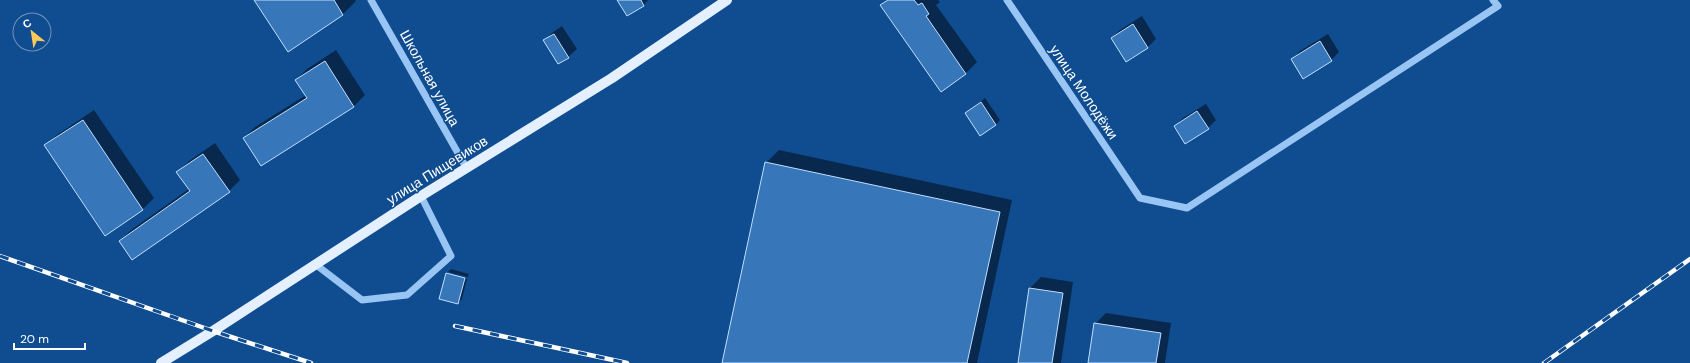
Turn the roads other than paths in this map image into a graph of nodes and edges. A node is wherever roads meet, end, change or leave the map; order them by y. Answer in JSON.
{"nodes":[{"id":1,"x":371,"y":0,"type":"edge"},
{"id":2,"x":727,"y":0,"type":"edge"},
{"id":3,"x":1007,"y":0,"type":"edge"},
{"id":4,"x":1496,"y":3,"type":"edge"},
{"id":5,"x":467,"y":169,"type":"junction"},
{"id":6,"x":421,"y":196,"type":"junction"},
{"id":7,"x":315,"y":264,"type":"junction"},
{"id":8,"x":161,"y":363,"type":"edge"}],
"edges":[{"from":1,"to":5,"type":"street","name":"Школьная улица"},
{"from":2,"to":5,"type":"main road","name":"улица Пищевиков"},
{"from":3,"to":4,"type":"street","name":"улица Молодёжи"},
{"from":5,"to":6,"type":"main road","name":"улица Пищевиков"},
{"from":6,"to":7,"type":"main road","name":"улица Пищевиков"},
{"from":6,"to":7,"type":"street"},
{"from":7,"to":8,"type":"main road","name":"улица Пищевиков"}]}
